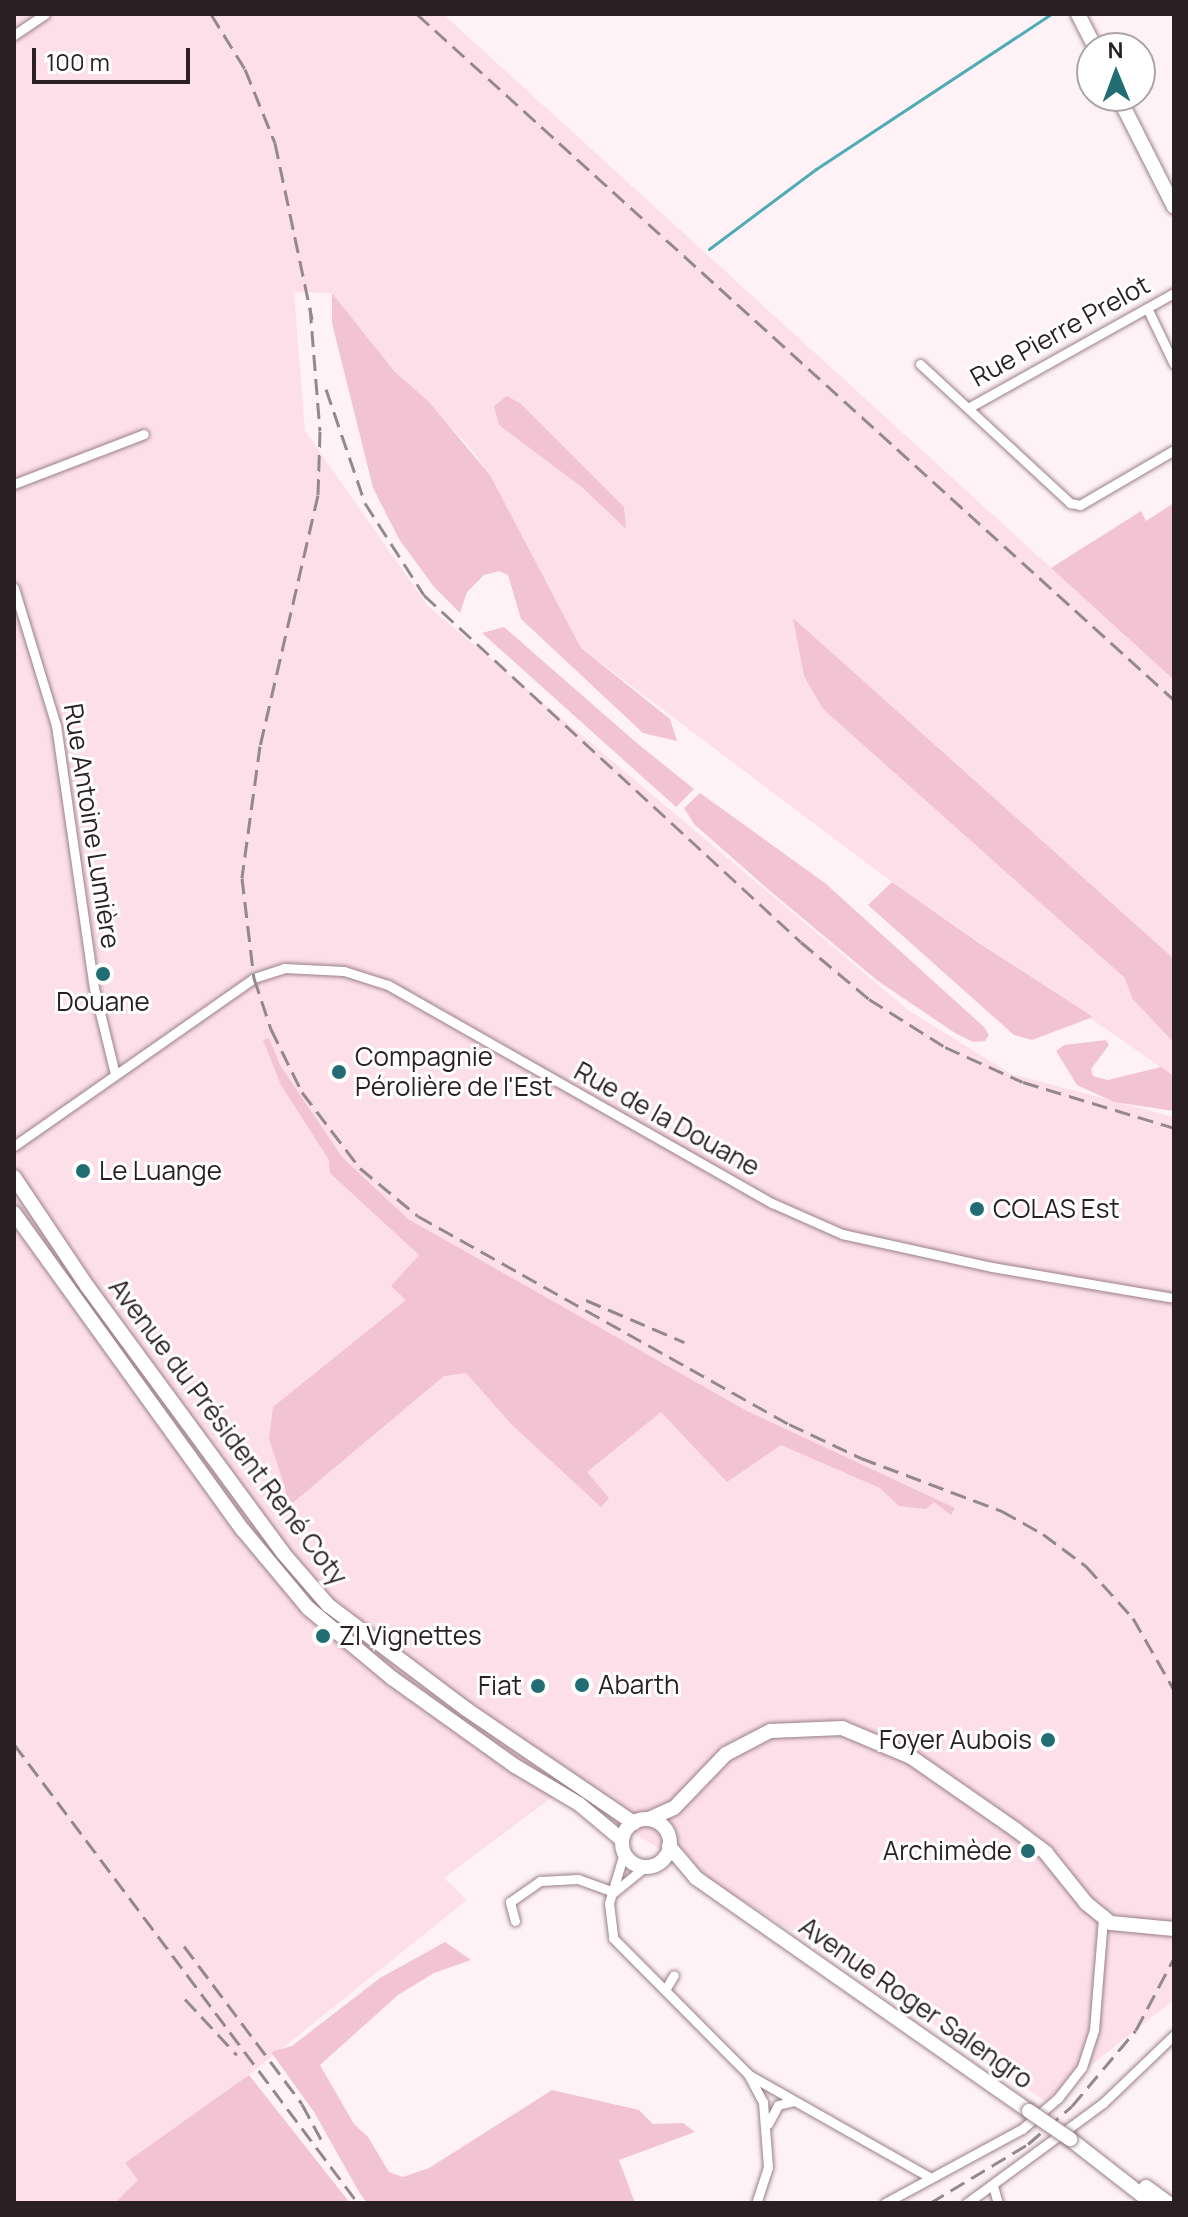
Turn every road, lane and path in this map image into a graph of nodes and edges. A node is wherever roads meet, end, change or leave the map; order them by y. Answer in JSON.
{"nodes":[{"id":1,"x":45,"y":14,"type":"edge"},
{"id":2,"x":1078,"y":14,"type":"edge"},
{"id":3,"x":1087,"y":32,"type":"edge"},
{"id":4,"x":14,"y":35,"type":"edge"},
{"id":5,"x":1126,"y":112,"type":"edge"},
{"id":6,"x":1174,"y":207,"type":"edge"},
{"id":7,"x":1174,"y":293,"type":"edge"},
{"id":8,"x":1147,"y":308,"type":"junction"},
{"id":9,"x":920,"y":364,"type":"dead end"},
{"id":10,"x":1174,"y":364,"type":"edge"},
{"id":11,"x":968,"y":408,"type":"junction"},
{"id":12,"x":144,"y":434,"type":"dead end"},
{"id":13,"x":1174,"y":450,"type":"edge"},
{"id":14,"x":14,"y":484,"type":"edge"},
{"id":15,"x":14,"y":588,"type":"edge"},
{"id":16,"x":115,"y":1074,"type":"junction"},
{"id":17,"x":14,"y":1146,"type":"edge"},
{"id":18,"x":14,"y":1177,"type":"edge"},
{"id":19,"x":14,"y":1213,"type":"edge"},
{"id":20,"x":1174,"y":1298,"type":"edge"},
{"id":21,"x":674,"y":1808,"type":"junction"},
{"id":22,"x":641,"y":1821,"type":"junction"},
{"id":23,"x":669,"y":1842,"type":"junction"},
{"id":24,"x":623,"y":1847,"type":"junction"},
{"id":25,"x":651,"y":1865,"type":"junction"},
{"id":26,"x":696,"y":1878,"type":"junction"},
{"id":27,"x":614,"y":1892,"type":"junction"},
{"id":28,"x":1103,"y":1918,"type":"junction"},
{"id":29,"x":515,"y":1921,"type":"dead end"},
{"id":30,"x":1174,"y":1929,"type":"edge"},
{"id":31,"x":674,"y":1975,"type":"dead end"},
{"id":32,"x":665,"y":1990,"type":"junction"},
{"id":33,"x":1174,"y":2035,"type":"edge"},
{"id":34,"x":748,"y":2074,"type":"junction"},
{"id":35,"x":794,"y":2101,"type":"junction"},
{"id":36,"x":768,"y":2124,"type":"junction"},
{"id":37,"x":1109,"y":2167,"type":"junction"},
{"id":38,"x":931,"y":2178,"type":"junction"},
{"id":39,"x":993,"y":2186,"type":"junction"},
{"id":40,"x":971,"y":2202,"type":"edge"},
{"id":41,"x":756,"y":2203,"type":"edge"},
{"id":42,"x":885,"y":2203,"type":"edge"},
{"id":43,"x":998,"y":2203,"type":"edge"},
{"id":44,"x":1152,"y":2203,"type":"edge"},
{"id":45,"x":1168,"y":2203,"type":"edge"}],
"edges":[{"from":1,"to":4,"type":"street"},
{"from":2,"to":3,"type":"main road"},
{"from":5,"to":6,"type":"main road"},
{"from":7,"to":8,"type":"street","name":"Rue Pierre Prelot"},
{"from":8,"to":10,"type":"street"},
{"from":8,"to":11,"type":"street","name":"Rue Pierre Prelot"},
{"from":9,"to":11,"type":"street"},
{"from":11,"to":13,"type":"street"},
{"from":12,"to":14,"type":"street"},
{"from":15,"to":16,"type":"street","name":"Rue Antoine Lumière"},
{"from":16,"to":17,"type":"street","name":"Rue de la Douane"},
{"from":16,"to":20,"type":"street","name":"Rue de la Douane"},
{"from":18,"to":22,"type":"main road","name":"Avenue du Président René Coty"},
{"from":19,"to":24,"type":"main road","name":"Avenue du Président René Coty"},
{"from":21,"to":22,"type":"main road"},
{"from":21,"to":23,"type":"main road"},
{"from":21,"to":28,"type":"main road"},
{"from":22,"to":23,"type":"main road","name":"Avenue du Président René Coty"},
{"from":22,"to":24,"type":"main road"},
{"from":23,"to":25,"type":"main road"},
{"from":23,"to":26,"type":"main road","name":"Avenue Roger Salengro"},
{"from":24,"to":25,"type":"main road","name":"Avenue du Président René Coty"},
{"from":24,"to":27,"type":"street"},
{"from":25,"to":26,"type":"main road","name":"Avenue Roger Salengro"},
{"from":25,"to":27,"type":"street"},
{"from":26,"to":37,"type":"main road","name":"Avenue Roger Salengro","bridge":true},
{"from":27,"to":29,"type":"street"},
{"from":27,"to":32,"type":"street"},
{"from":28,"to":30,"type":"main road"},
{"from":28,"to":38,"type":"street"},
{"from":31,"to":32,"type":"street"},
{"from":32,"to":34,"type":"street"},
{"from":33,"to":39,"type":"street"},
{"from":34,"to":35,"type":"street"},
{"from":34,"to":36,"type":"street"},
{"from":35,"to":36,"type":"street"},
{"from":35,"to":38,"type":"street"},
{"from":36,"to":41,"type":"street"},
{"from":37,"to":44,"type":"main road","name":"Avenue Roger Salengro"},
{"from":37,"to":45,"type":"main road","name":"Avenue Roger Salengro"},
{"from":38,"to":42,"type":"street"},
{"from":39,"to":40,"type":"street"},
{"from":39,"to":43,"type":"street"}]}
